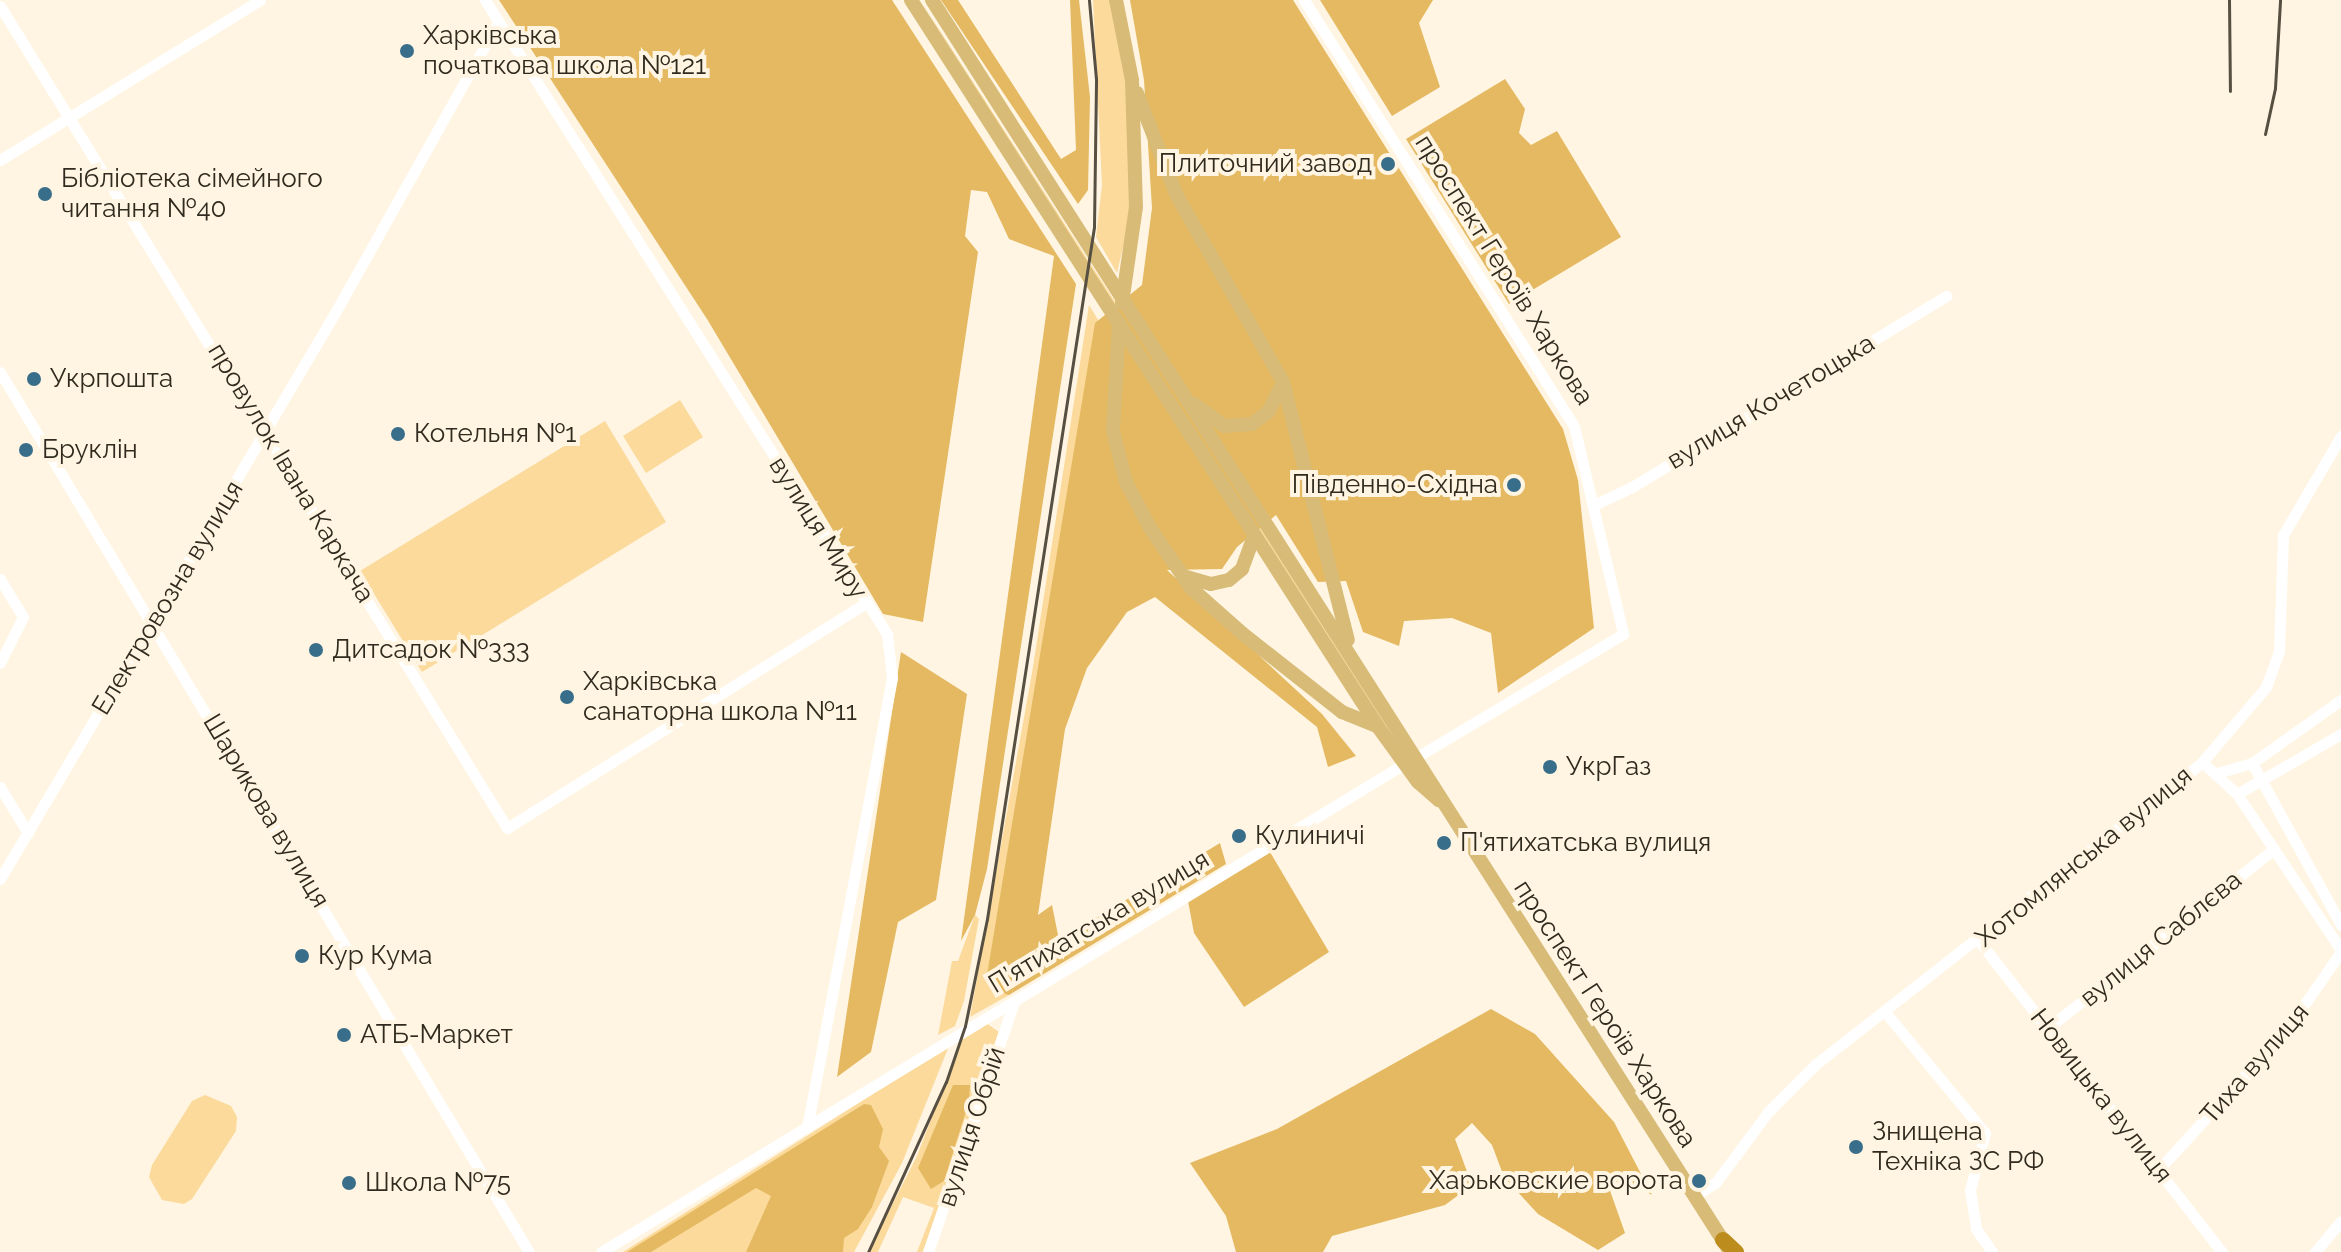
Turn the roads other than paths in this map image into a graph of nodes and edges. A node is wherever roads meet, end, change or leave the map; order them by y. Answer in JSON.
{"nodes":[{"id":1,"x":260,"y":0,"type":"edge"},
{"id":2,"x":485,"y":0,"type":"edge"},
{"id":3,"x":911,"y":0,"type":"edge"},
{"id":4,"x":932,"y":0,"type":"edge"},
{"id":5,"x":1116,"y":0,"type":"edge"},
{"id":6,"x":1304,"y":0,"type":"edge"},
{"id":7,"x":0,"y":6,"type":"edge"},
{"id":8,"x":498,"y":22,"type":"junction"},
{"id":9,"x":1132,"y":80,"type":"junction"},
{"id":10,"x":72,"y":118,"type":"junction"},
{"id":11,"x":0,"y":160,"type":"edge"},
{"id":12,"x":1946,"y":296,"type":"dead end"},
{"id":13,"x":0,"y":372,"type":"edge"},
{"id":14,"x":1283,"y":382,"type":"junction"},
{"id":15,"x":1182,"y":393,"type":"junction"},
{"id":16,"x":266,"y":430,"type":"junction"},
{"id":17,"x":2341,"y":436,"type":"edge"},
{"id":18,"x":1594,"y":505,"type":"junction"},
{"id":19,"x":1254,"y":536,"type":"junction"},
{"id":20,"x":1182,"y":575,"type":"junction"},
{"id":21,"x":0,"y":579,"type":"edge"},
{"id":22,"x":865,"y":603,"type":"junction"},
{"id":23,"x":154,"y":623,"type":"junction"},
{"id":24,"x":1623,"y":634,"type":"joint"},
{"id":25,"x":1350,"y":648,"type":"junction"},
{"id":26,"x":0,"y":663,"type":"edge"},
{"id":27,"x":2341,"y":700,"type":"edge"},
{"id":28,"x":1378,"y":727,"type":"junction"},
{"id":29,"x":2341,"y":734,"type":"edge"},
{"id":30,"x":1418,"y":756,"type":"junction"},
{"id":31,"x":2202,"y":762,"type":"junction"},
{"id":32,"x":2252,"y":763,"type":"junction"},
{"id":33,"x":1404,"y":764,"type":"junction"},
{"id":34,"x":2217,"y":773,"type":"junction"},
{"id":35,"x":2264,"y":783,"type":"junction"},
{"id":36,"x":0,"y":787,"type":"edge"},
{"id":37,"x":2237,"y":794,"type":"junction"},
{"id":38,"x":1440,"y":801,"type":"junction"},
{"id":39,"x":28,"y":833,"type":"junction"},
{"id":40,"x":2274,"y":849,"type":"junction"},
{"id":41,"x":0,"y":879,"type":"edge"},
{"id":42,"x":2341,"y":925,"type":"edge"},
{"id":43,"x":1979,"y":941,"type":"junction"},
{"id":44,"x":2341,"y":951,"type":"edge"},
{"id":45,"x":1014,"y":1002,"type":"junction"},
{"id":46,"x":1885,"y":1012,"type":"junction"},
{"id":47,"x":2048,"y":1028,"type":"junction"},
{"id":48,"x":808,"y":1124,"type":"junction"},
{"id":49,"x":2159,"y":1169,"type":"junction"},
{"id":50,"x":1694,"y":1196,"type":"junction"},
{"id":51,"x":2341,"y":1221,"type":"edge"},
{"id":52,"x":1730,"y":1248,"type":"edge"},
{"id":53,"x":529,"y":1252,"type":"edge"},
{"id":54,"x":601,"y":1252,"type":"edge"},
{"id":55,"x":928,"y":1252,"type":"edge"},
{"id":56,"x":1992,"y":1252,"type":"edge"},
{"id":57,"x":2222,"y":1252,"type":"edge"},
{"id":58,"x":2315,"y":1252,"type":"edge"}],
"edges":[{"from":1,"to":10,"type":"street"},
{"from":2,"to":8,"type":"street","name":"вулиця Миру"},
{"from":3,"to":19,"type":"main road","name":"проспект Героїв Харкова"},
{"from":4,"to":15,"type":"main road","name":"проспект Героїв Харкова"},
{"from":5,"to":9,"type":"main road"},
{"from":6,"to":18,"type":"street","name":"проспект Героїв Харкова"},
{"from":7,"to":10,"type":"street","name":"провулок Івана Каркача"},
{"from":8,"to":16,"type":"street","name":"Електровозна вулиця"},
{"from":8,"to":22,"type":"street","name":"вулиця Миру"},
{"from":9,"to":14,"type":"main road"},
{"from":9,"to":20,"type":"main road"},
{"from":10,"to":11,"type":"street"},
{"from":10,"to":16,"type":"street","name":"провулок Івана Каркача"},
{"from":12,"to":18,"type":"street","name":"вулиця Кочетоцька"},
{"from":13,"to":23,"type":"street","name":"Шарикова вулиця"},
{"from":14,"to":15,"type":"main road"},
{"from":14,"to":25,"type":"main road"},
{"from":15,"to":25,"type":"main road","name":"проспект Героїв Харкова"},
{"from":16,"to":22,"type":"street","name":"провулок Івана Каркача"},
{"from":16,"to":23,"type":"street","name":"Електровозна вулиця"},
{"from":17,"to":31,"type":"street","name":"Хотомлянська вулиця"},
{"from":18,"to":24,"type":"street","name":"проспект Героїв Харкова"},
{"from":19,"to":20,"type":"main road"},
{"from":19,"to":28,"type":"main road","name":"проспект Героїв Харкова"},
{"from":20,"to":28,"type":"main road"},
{"from":21,"to":26,"type":"street"},
{"from":22,"to":48,"type":"street","name":"вулиця Миру"},
{"from":23,"to":39,"type":"street","name":"Електровозна вулиця"},
{"from":23,"to":53,"type":"street","name":"Шарикова вулиця"},
{"from":24,"to":30,"type":"street","name":"П’ятихатська вулиця"},
{"from":25,"to":30,"type":"main road","name":"проспект Героїв Харкова"},
{"from":27,"to":32,"type":"street"},
{"from":28,"to":33,"type":"main road","name":"проспект Героїв Харкова"},
{"from":29,"to":35,"type":"street"},
{"from":30,"to":33,"type":"main road","name":"П’ятихатська вулиця"},
{"from":30,"to":38,"type":"main road","name":"проспект Героїв Харкова"},
{"from":31,"to":34,"type":"street"},
{"from":31,"to":43,"type":"street","name":"Хотомлянська вулиця"},
{"from":32,"to":34,"type":"street"},
{"from":32,"to":35,"type":"street"},
{"from":33,"to":38,"type":"main road","name":"проспект Героїв Харкова"},
{"from":33,"to":45,"type":"street","name":"П’ятихатська вулиця"},
{"from":34,"to":37,"type":"street"},
{"from":35,"to":37,"type":"street"},
{"from":35,"to":42,"type":"street"},
{"from":36,"to":39,"type":"street"},
{"from":37,"to":40,"type":"street"},
{"from":38,"to":50,"type":"main road","name":"проспект Героїв Харкова"},
{"from":39,"to":41,"type":"street","name":"Електровозна вулиця"},
{"from":40,"to":44,"type":"street"},
{"from":40,"to":47,"type":"street","name":"вулиця Саблєва"},
{"from":43,"to":46,"type":"street","name":"Хотомлянська вулиця"},
{"from":43,"to":47,"type":"street","name":"Новицька вулиця"},
{"from":44,"to":49,"type":"street","name":"Тиха вулиця"},
{"from":45,"to":48,"type":"street","name":"П’ятихатська вулиця"},
{"from":45,"to":55,"type":"street","name":"вулиця Обрій"},
{"from":46,"to":50,"type":"street","name":"Хотомлянська вулиця"},
{"from":46,"to":56,"type":"street"},
{"from":47,"to":49,"type":"street","name":"Новицька вулиця"},
{"from":48,"to":54,"type":"street","name":"П’ятихатська вулиця"},
{"from":49,"to":57,"type":"street","name":"Новицька вулиця"},
{"from":50,"to":52,"type":"main road","name":"проспект Героїв Харкова"},
{"from":51,"to":58,"type":"street"}]}
